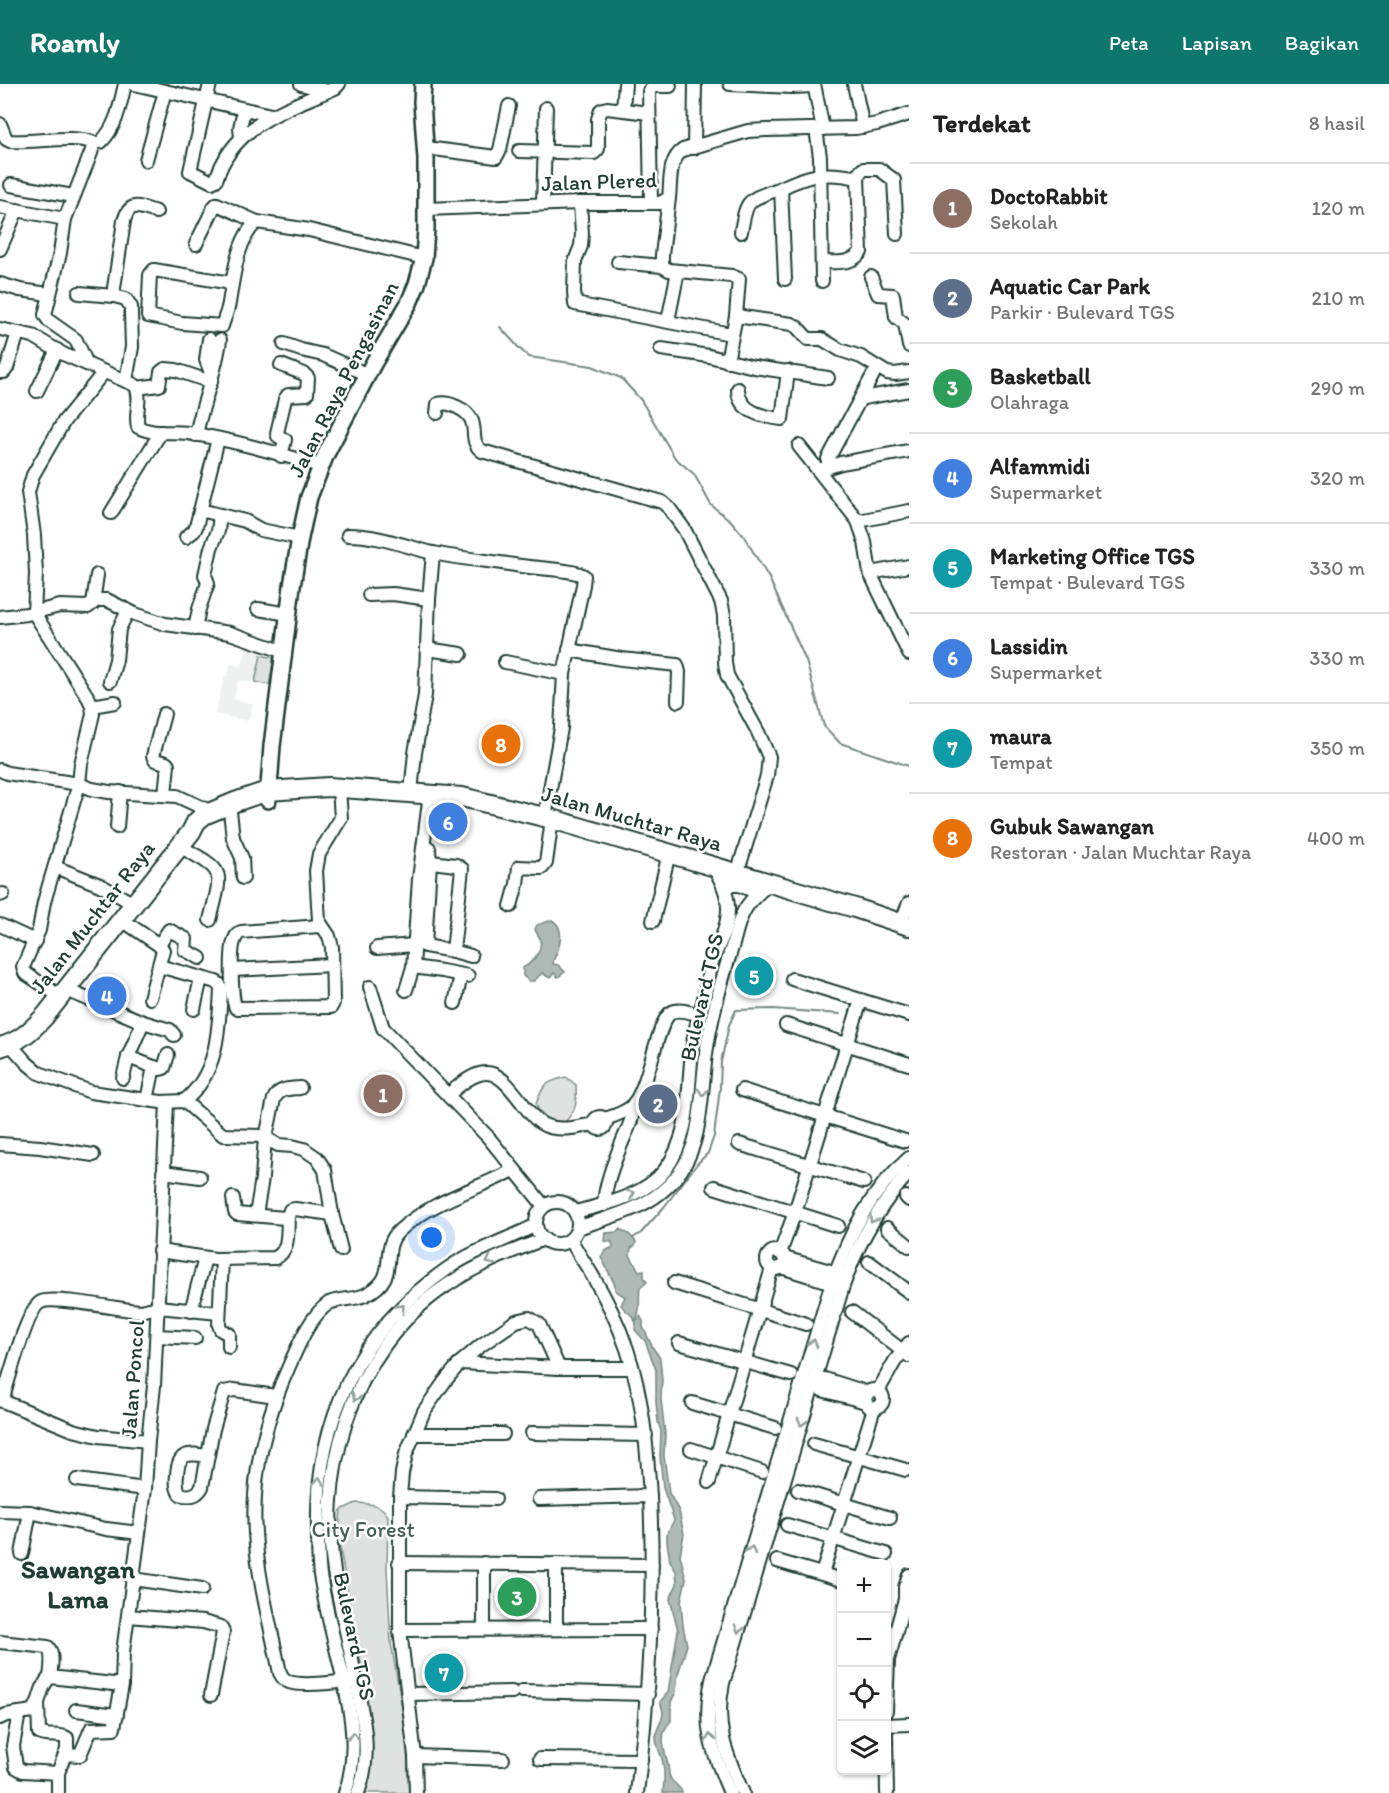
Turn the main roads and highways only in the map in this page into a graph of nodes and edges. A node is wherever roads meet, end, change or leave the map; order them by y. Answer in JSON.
{"nodes":[{"id":1,"x":423,"y":84,"type":"edge"},
{"id":2,"x":268,"y":796,"type":"junction"},
{"id":3,"x":905,"y":925,"type":"edge"},
{"id":4,"x":5,"y":1046,"type":"edge"}],
"edges":[{"from":1,"to":2,"type":"main road","name":"Jalan Raya Pengasinan"},
{"from":2,"to":3,"type":"highway","name":"Jalan Muchtar Raya"},
{"from":2,"to":4,"type":"highway","name":"Jalan Muchtar Raya"}]}
